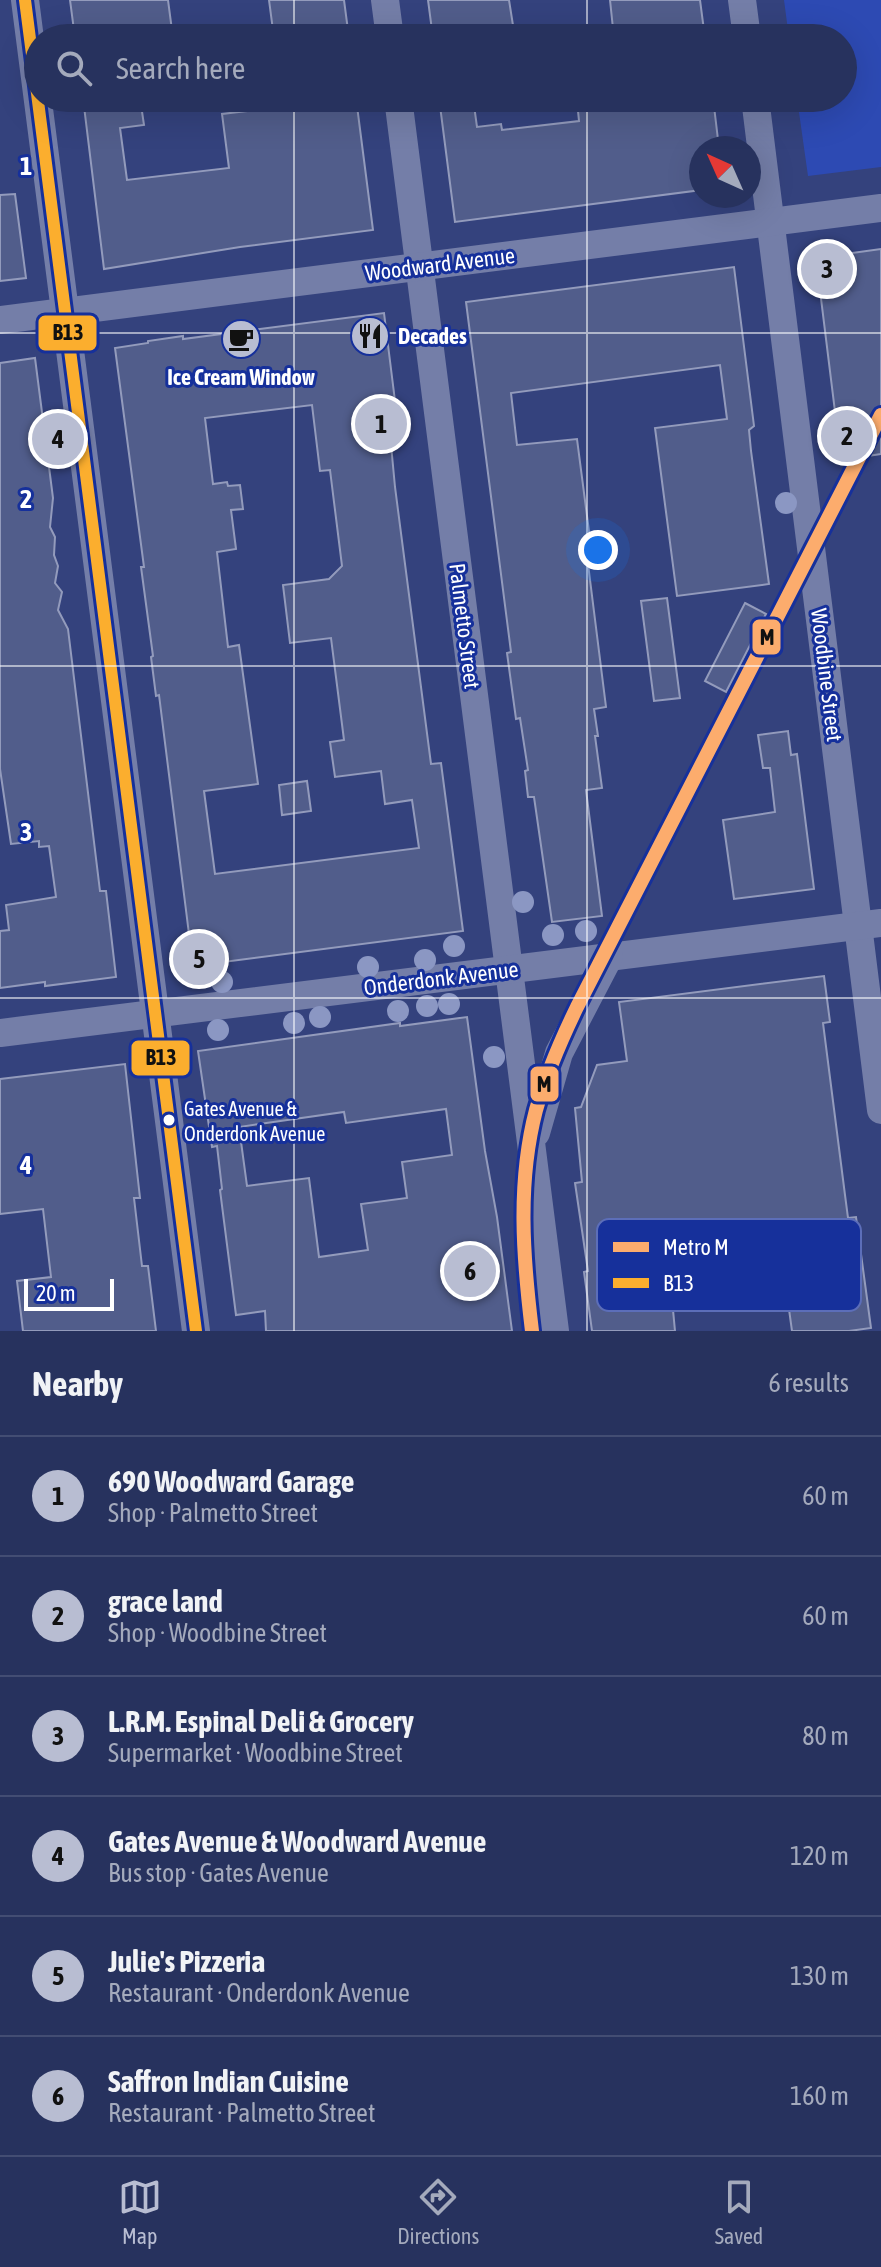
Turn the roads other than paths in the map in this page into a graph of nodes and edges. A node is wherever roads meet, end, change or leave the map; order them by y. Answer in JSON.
{"nodes":[{"id":1,"x":25,"y":0,"type":"edge"},
{"id":2,"x":385,"y":0,"type":"edge"},
{"id":3,"x":742,"y":0,"type":"edge"},
{"id":4,"x":28,"y":24,"type":"edge"},
{"id":5,"x":388,"y":24,"type":"edge"},
{"id":6,"x":745,"y":24,"type":"edge"},
{"id":7,"x":39,"y":112,"type":"edge"},
{"id":8,"x":400,"y":112,"type":"edge"},
{"id":9,"x":757,"y":112,"type":"edge"},
{"id":10,"x":881,"y":208,"type":"edge"},
{"id":11,"x":771,"y":222,"type":"junction"},
{"id":12,"x":419,"y":266,"type":"junction"},
{"id":13,"x":65,"y":311,"type":"junction"},
{"id":14,"x":0,"y":320,"type":"edge"},
{"id":15,"x":870,"y":924,"type":"edge"},
{"id":16,"x":609,"y":957,"type":"junction"},
{"id":17,"x":509,"y":969,"type":"junction"},
{"id":18,"x":157,"y":1013,"type":"junction"},
{"id":19,"x":0,"y":1033,"type":"edge"},
{"id":20,"x":881,"y":1110,"type":"edge"},
{"id":21,"x":532,"y":1153,"type":"junction"},
{"id":22,"x":196,"y":1331,"type":"edge"},
{"id":23,"x":555,"y":1331,"type":"edge"}],
"edges":[{"from":1,"to":4,"type":"street"},
{"from":2,"to":5,"type":"street"},
{"from":3,"to":6,"type":"street"},
{"from":7,"to":13,"type":"street"},
{"from":8,"to":12,"type":"street","name":"Palmetto Street"},
{"from":9,"to":11,"type":"street","name":"Woodbine Street"},
{"from":10,"to":11,"type":"street","name":"Woodward Avenue"},
{"from":11,"to":12,"type":"street","name":"Woodward Avenue"},
{"from":11,"to":15,"type":"street","name":"Woodbine Street"},
{"from":12,"to":13,"type":"street","name":"Woodward Avenue"},
{"from":12,"to":17,"type":"street","name":"Palmetto Street"},
{"from":13,"to":14,"type":"street","name":"Woodward Avenue"},
{"from":13,"to":18,"type":"street"},
{"from":15,"to":16,"type":"street","name":"Onderdonk Avenue"},
{"from":15,"to":20,"type":"street","name":"Woodbine Street"},
{"from":16,"to":17,"type":"street","name":"Onderdonk Avenue"},
{"from":16,"to":21,"type":"street","name":"Palmetto Street"},
{"from":17,"to":18,"type":"street","name":"Onderdonk Avenue"},
{"from":17,"to":21,"type":"street","name":"Palmetto Street"},
{"from":18,"to":19,"type":"street","name":"Onderdonk Avenue"},
{"from":18,"to":22,"type":"street"},
{"from":21,"to":23,"type":"street","name":"Palmetto Street"}]}
